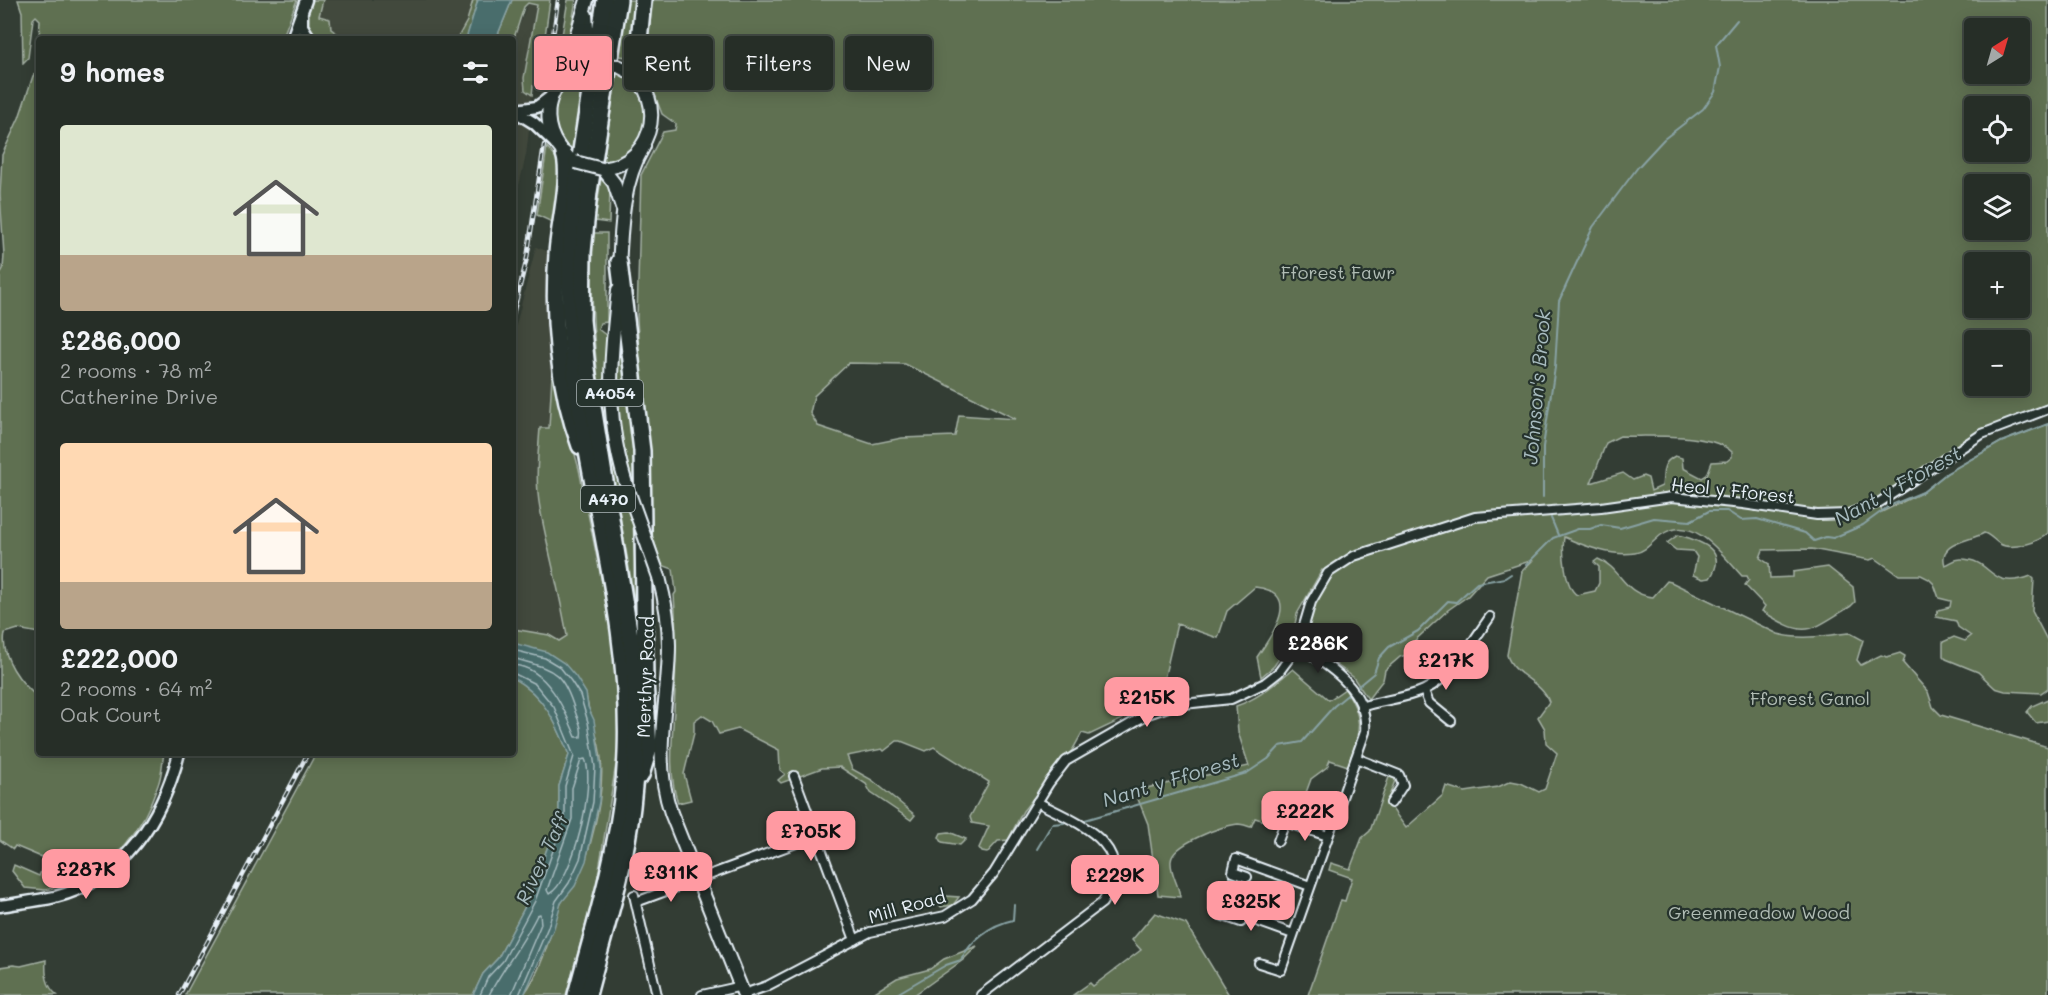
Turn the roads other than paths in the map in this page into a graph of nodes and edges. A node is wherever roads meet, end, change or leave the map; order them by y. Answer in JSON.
{"nodes":[{"id":1,"x":605,"y":0,"type":"edge"},
{"id":2,"x":619,"y":0,"type":"edge"},
{"id":3,"x":644,"y":0,"type":"edge"},
{"id":4,"x":305,"y":3,"type":"edge"},
{"id":5,"x":586,"y":5,"type":"edge"},
{"id":6,"x":293,"y":36,"type":"edge"},
{"id":7,"x":308,"y":36,"type":"edge"},
{"id":8,"x":577,"y":36,"type":"edge"},
{"id":9,"x":588,"y":36,"type":"edge"},
{"id":10,"x":640,"y":36,"type":"edge"},
{"id":11,"x":555,"y":90,"type":"edge"},
{"id":12,"x":646,"y":90,"type":"edge"},
{"id":13,"x":553,"y":94,"type":"junction"},
{"id":14,"x":516,"y":110,"type":"edge"},
{"id":15,"x":516,"y":112,"type":"edge"},
{"id":16,"x":644,"y":146,"type":"junction"},
{"id":17,"x":566,"y":154,"type":"junction"},
{"id":18,"x":603,"y":169,"type":"junction"},
{"id":19,"x":623,"y":211,"type":"junction"},
{"id":20,"x":619,"y":262,"type":"junction"},
{"id":21,"x":2048,"y":409,"type":"edge"},
{"id":22,"x":594,"y":485,"type":"junction"},
{"id":23,"x":1328,"y":573,"type":"joint"},
{"id":24,"x":1490,"y":617,"type":"dead end"},
{"id":25,"x":1298,"y":646,"type":"junction"},
{"id":26,"x":1424,"y":691,"type":"junction"},
{"id":27,"x":1361,"y":707,"type":"junction"},
{"id":28,"x":1451,"y":721,"type":"dead end"},
{"id":29,"x":178,"y":756,"type":"edge"},
{"id":30,"x":1356,"y":758,"type":"junction"},
{"id":31,"x":794,"y":776,"type":"dead end"},
{"id":32,"x":1037,"y":802,"type":"junction"},
{"id":33,"x":1391,"y":803,"type":"dead end"},
{"id":34,"x":632,"y":806,"type":"junction"},
{"id":35,"x":815,"y":836,"type":"junction"},
{"id":36,"x":1328,"y":836,"type":"junction"},
{"id":37,"x":1278,"y":841,"type":"dead end"},
{"id":38,"x":1247,"y":878,"type":"dead end"},
{"id":39,"x":698,"y":881,"type":"junction"},
{"id":40,"x":1310,"y":886,"type":"junction"},
{"id":41,"x":0,"y":906,"type":"edge"},
{"id":42,"x":1218,"y":914,"type":"dead end"},
{"id":43,"x":1293,"y":934,"type":"junction"},
{"id":44,"x":855,"y":940,"type":"junction"},
{"id":45,"x":1259,"y":963,"type":"dead end"},
{"id":46,"x":743,"y":992,"type":"edge"},
{"id":47,"x":576,"y":995,"type":"edge"},
{"id":48,"x":588,"y":995,"type":"edge"},
{"id":49,"x":657,"y":995,"type":"edge"},
{"id":50,"x":702,"y":995,"type":"edge"},
{"id":51,"x":981,"y":995,"type":"edge"}],
"edges":[{"from":1,"to":22,"type":"highway","number":"A470"},
{"from":2,"to":34,"type":"highway","number":"A470"},
{"from":3,"to":10,"type":"highway"},
{"from":4,"to":6,"type":"main road"},
{"from":4,"to":7,"type":"main road"},
{"from":5,"to":8,"type":"main road"},
{"from":5,"to":9,"type":"main road"},
{"from":11,"to":13,"type":"main road"},
{"from":12,"to":16,"type":"main road"},
{"from":13,"to":14,"type":"main road"},
{"from":13,"to":17,"type":"main road"},
{"from":15,"to":17,"type":"main road"},
{"from":16,"to":18,"type":"main road"},
{"from":16,"to":19,"type":"main road","name":"Merthyr Road","number":"A4054"},
{"from":17,"to":18,"type":"main road","bridge":true},
{"from":17,"to":22,"type":"highway"},
{"from":18,"to":19,"type":"main road","name":"Merthyr Road","number":"A4054"},
{"from":19,"to":20,"type":"main road","name":"Merthyr Road","number":"A4054"},
{"from":20,"to":34,"type":"highway"},
{"from":20,"to":39,"type":"main road","name":"Merthyr Road","number":"A4054","bridge":true},
{"from":21,"to":23,"type":"street","name":"Heol y Fforest"},
{"from":22,"to":47,"type":"highway","number":"A470"},
{"from":23,"to":25,"type":"street","name":"Mill Road"},
{"from":24,"to":26,"type":"street"},
{"from":25,"to":27,"type":"street"},
{"from":25,"to":32,"type":"street","name":"Mill Road"},
{"from":26,"to":27,"type":"street"},
{"from":26,"to":28,"type":"street"},
{"from":27,"to":30,"type":"street"},
{"from":29,"to":41,"type":"main road"},
{"from":30,"to":33,"type":"street"},
{"from":30,"to":36,"type":"street"},
{"from":31,"to":35,"type":"street"},
{"from":32,"to":44,"type":"street","name":"Mill Road"},
{"from":32,"to":51,"type":"street"},
{"from":34,"to":48,"type":"highway","number":"A470"},
{"from":35,"to":39,"type":"street"},
{"from":35,"to":44,"type":"street"},
{"from":36,"to":37,"type":"street"},
{"from":36,"to":40,"type":"street"},
{"from":38,"to":40,"type":"street"},
{"from":39,"to":46,"type":"main road","name":"Merthyr Road","number":"A4054"},
{"from":39,"to":49,"type":"street"},
{"from":40,"to":43,"type":"street"},
{"from":42,"to":43,"type":"street"},
{"from":43,"to":45,"type":"street"},
{"from":44,"to":46,"type":"street","name":"Mill Road"},
{"from":46,"to":50,"type":"street","name":"Mill Road"}]}
